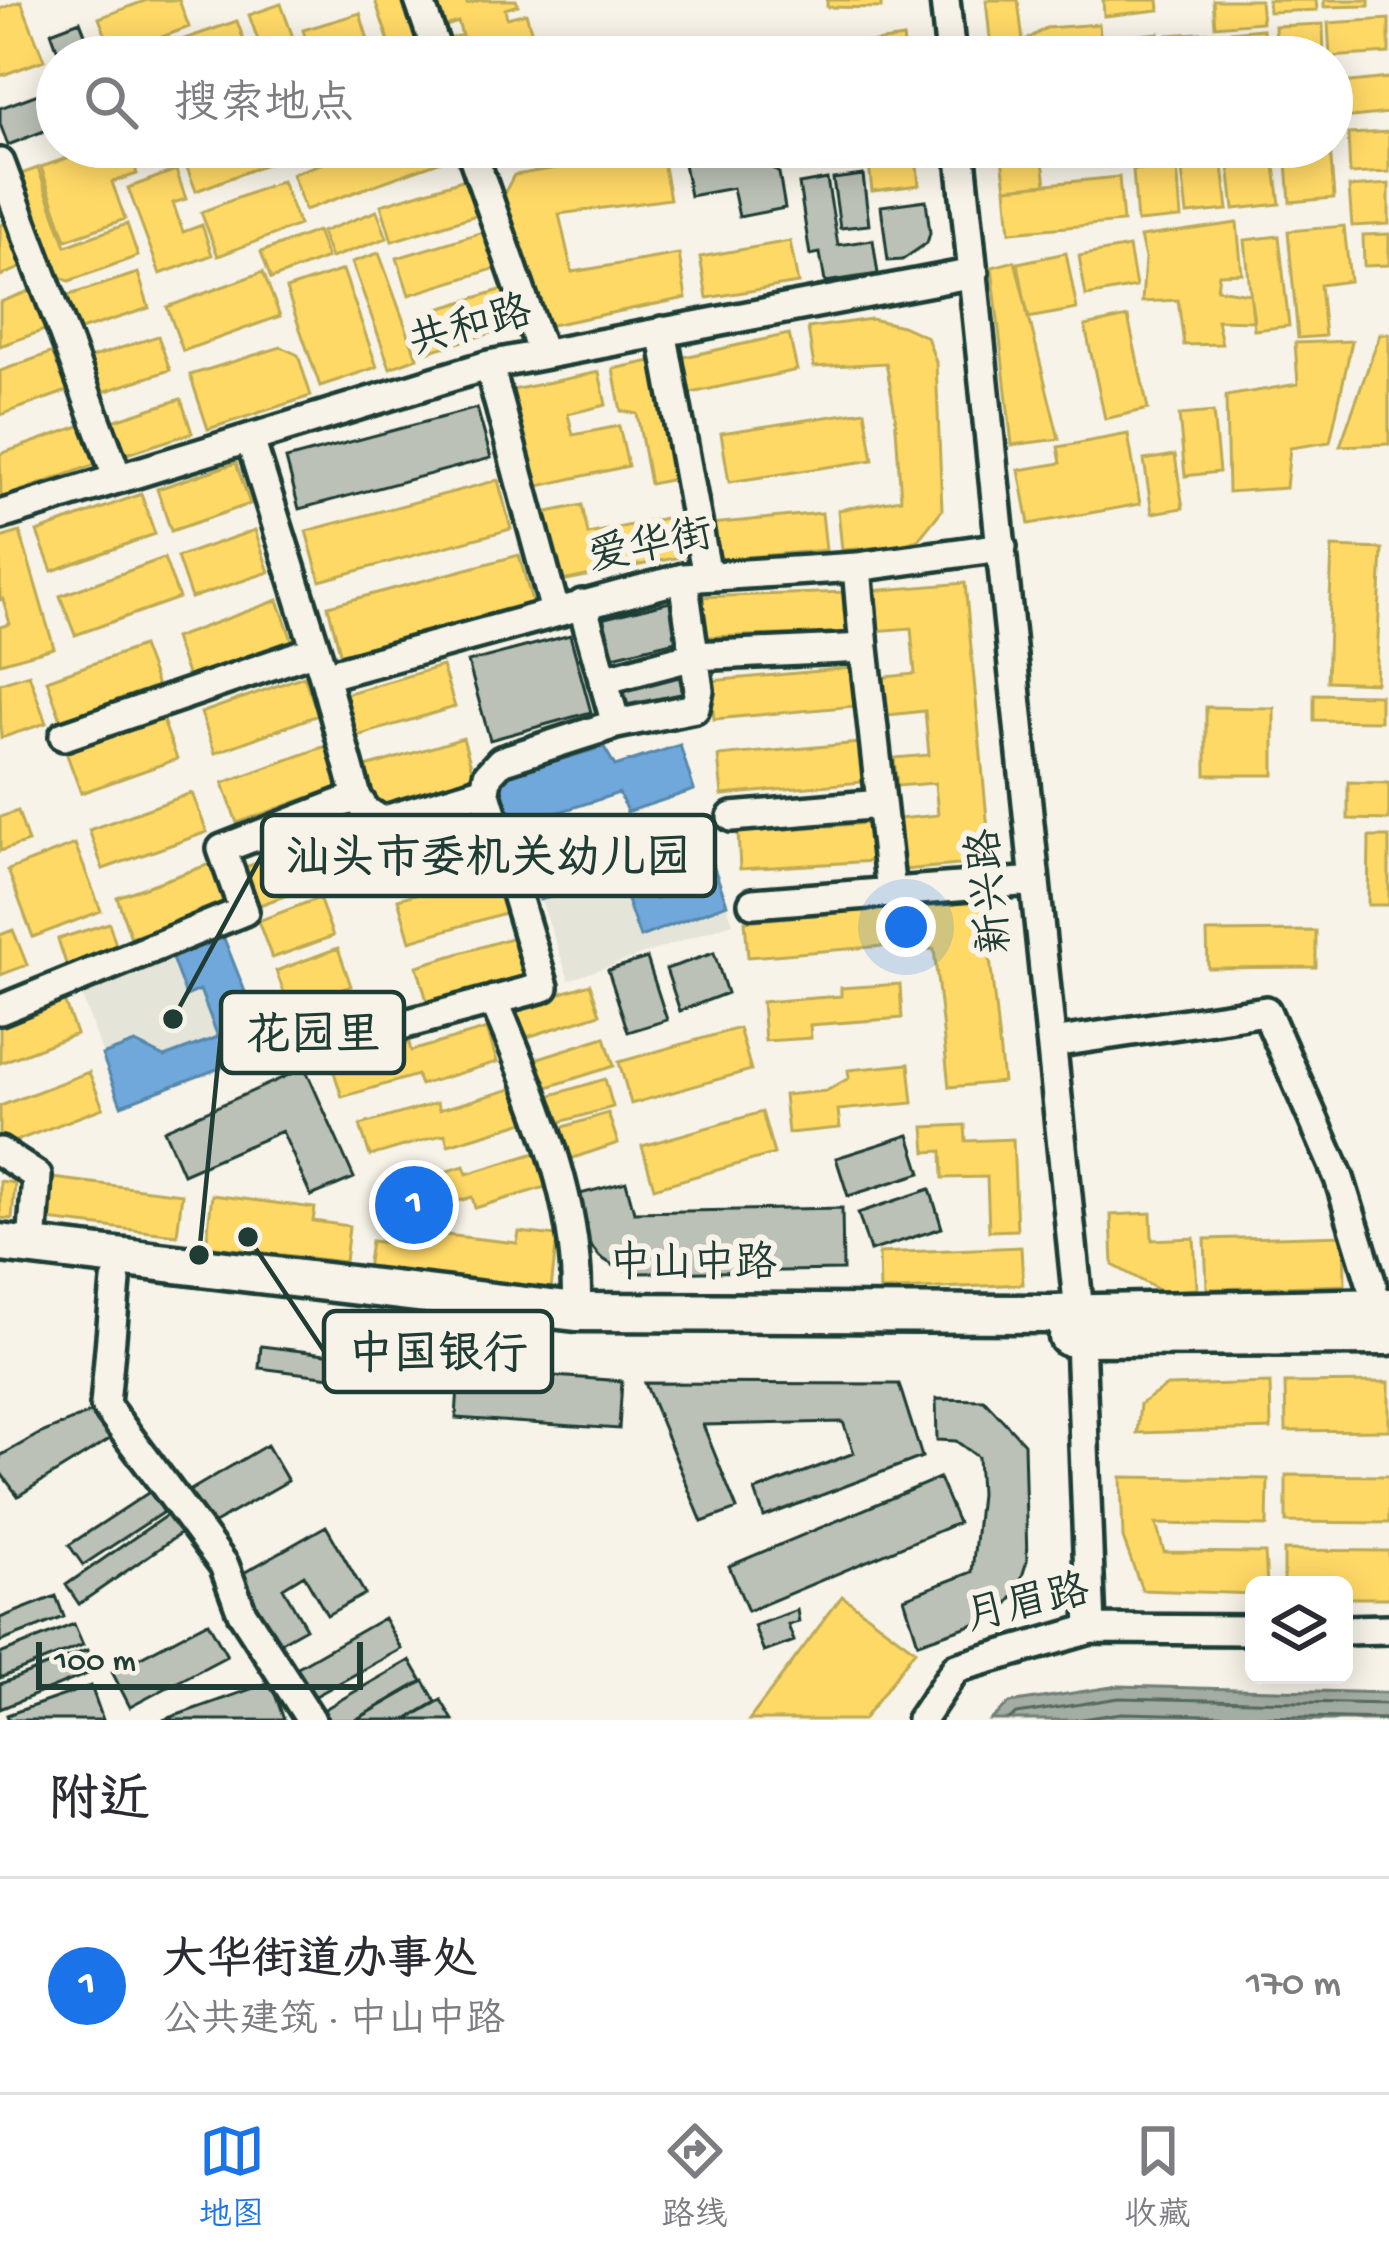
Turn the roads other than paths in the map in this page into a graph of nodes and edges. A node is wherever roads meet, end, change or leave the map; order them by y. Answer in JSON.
{"nodes":[{"id":1,"x":419,"y":0,"type":"edge"},
{"id":2,"x":944,"y":0,"type":"edge"},
{"id":3,"x":432,"y":36,"type":"edge"},
{"id":4,"x":948,"y":36,"type":"edge"},
{"id":5,"x":0,"y":163,"type":"edge"},
{"id":6,"x":477,"y":168,"type":"edge"},
{"id":7,"x":962,"y":168,"type":"edge"},
{"id":8,"x":974,"y":273,"type":"junction"},
{"id":9,"x":662,"y":331,"type":"junction"},
{"id":10,"x":542,"y":353,"type":"junction"},
{"id":11,"x":489,"y":365,"type":"junction"},
{"id":12,"x":250,"y":439,"type":"junction"},
{"id":13,"x":118,"y":479,"type":"junction"},
{"id":14,"x":0,"y":515,"type":"edge"},
{"id":15,"x":1002,"y":547,"type":"junction"},
{"id":16,"x":857,"y":567,"type":"junction"},
{"id":17,"x":695,"y":577,"type":"junction"},
{"id":18,"x":569,"y":608,"type":"junction"},
{"id":19,"x":864,"y":648,"type":"junction"},
{"id":20,"x":694,"y":656,"type":"junction"},
{"id":21,"x":319,"y":663,"type":"junction"},
{"id":22,"x":603,"y":680,"type":"junction"},
{"id":23,"x":616,"y":724,"type":"junction"},
{"id":24,"x":64,"y":736,"type":"dead end"},
{"id":25,"x":485,"y":790,"type":"junction"},
{"id":26,"x":357,"y":797,"type":"junction"},
{"id":27,"x":881,"y":804,"type":"junction"},
{"id":28,"x":732,"y":817,"type":"dead end"},
{"id":29,"x":1035,"y":880,"type":"junction"},
{"id":30,"x":892,"y":892,"type":"junction"},
{"id":31,"x":753,"y":903,"type":"dead end"},
{"id":32,"x":494,"y":1000,"type":"junction"},
{"id":33,"x":0,"y":1010,"type":"edge"},
{"id":34,"x":342,"y":1041,"type":"dead end"},
{"id":35,"x":1052,"y":1043,"type":"junction"},
{"id":36,"x":0,"y":1152,"type":"edge"},
{"id":37,"x":16,"y":1245,"type":"edge"},
{"id":38,"x":0,"y":1267,"type":"edge"},
{"id":39,"x":116,"y":1281,"type":"junction"},
{"id":40,"x":1381,"y":1296,"type":"edge"},
{"id":41,"x":576,"y":1312,"type":"junction"},
{"id":42,"x":1079,"y":1325,"type":"junction"},
{"id":43,"x":1389,"y":1336,"type":"edge"},
{"id":44,"x":1091,"y":1629,"type":"junction"},
{"id":45,"x":1389,"y":1629,"type":"edge"},
{"id":46,"x":1245,"y":1630,"type":"edge"},
{"id":47,"x":1353,"y":1630,"type":"edge"},
{"id":48,"x":311,"y":1720,"type":"edge"},
{"id":49,"x":921,"y":1720,"type":"edge"}],
"edges":[{"from":1,"to":3,"type":"street"},
{"from":2,"to":4,"type":"street"},
{"from":5,"to":13,"type":"street"},
{"from":6,"to":10,"type":"street"},
{"from":7,"to":8,"type":"street","name":"新兴路"},
{"from":8,"to":9,"type":"street","name":"共和路"},
{"from":8,"to":15,"type":"street","name":"新兴路"},
{"from":9,"to":10,"type":"street","name":"共和路"},
{"from":9,"to":17,"type":"street"},
{"from":10,"to":11,"type":"street","name":"共和路"},
{"from":11,"to":12,"type":"street","name":"共和路"},
{"from":11,"to":18,"type":"street"},
{"from":12,"to":13,"type":"street","name":"共和路"},
{"from":12,"to":21,"type":"street"},
{"from":13,"to":14,"type":"street","name":"共和路"},
{"from":15,"to":16,"type":"street","name":"爱华街"},
{"from":15,"to":29,"type":"street","name":"新兴路"},
{"from":16,"to":17,"type":"street","name":"爱华街"},
{"from":16,"to":19,"type":"street"},
{"from":17,"to":18,"type":"street","name":"爱华街"},
{"from":17,"to":20,"type":"street"},
{"from":18,"to":21,"type":"street","name":"爱华街"},
{"from":18,"to":22,"type":"street"},
{"from":19,"to":20,"type":"street"},
{"from":19,"to":27,"type":"street"},
{"from":20,"to":22,"type":"street"},
{"from":20,"to":23,"type":"street"},
{"from":21,"to":24,"type":"street","name":"爱华街"},
{"from":21,"to":26,"type":"street"},
{"from":22,"to":23,"type":"street"},
{"from":23,"to":25,"type":"street"},
{"from":25,"to":26,"type":"street"},
{"from":25,"to":32,"type":"street"},
{"from":26,"to":33,"type":"street"},
{"from":27,"to":28,"type":"street"},
{"from":27,"to":30,"type":"street"},
{"from":29,"to":30,"type":"street"},
{"from":29,"to":35,"type":"street","name":"新兴路"},
{"from":30,"to":31,"type":"street"},
{"from":32,"to":34,"type":"street"},
{"from":32,"to":41,"type":"street"},
{"from":35,"to":40,"type":"street"},
{"from":35,"to":42,"type":"street","name":"新兴路"},
{"from":36,"to":37,"type":"street"},
{"from":37,"to":41,"type":"main road","name":"中山中路"},
{"from":38,"to":39,"type":"main road","name":"中山中路"},
{"from":39,"to":42,"type":"main road","name":"中山中路"},
{"from":39,"to":48,"type":"street"},
{"from":40,"to":42,"type":"main road","name":"中山中路"},
{"from":41,"to":42,"type":"main road","name":"中山中路"},
{"from":42,"to":43,"type":"main road","name":"中山中路"},
{"from":42,"to":44,"type":"street","name":"新兴路"},
{"from":44,"to":46,"type":"street","name":"月眉路"},
{"from":44,"to":49,"type":"street","name":"月眉路"},
{"from":45,"to":47,"type":"street"}]}
